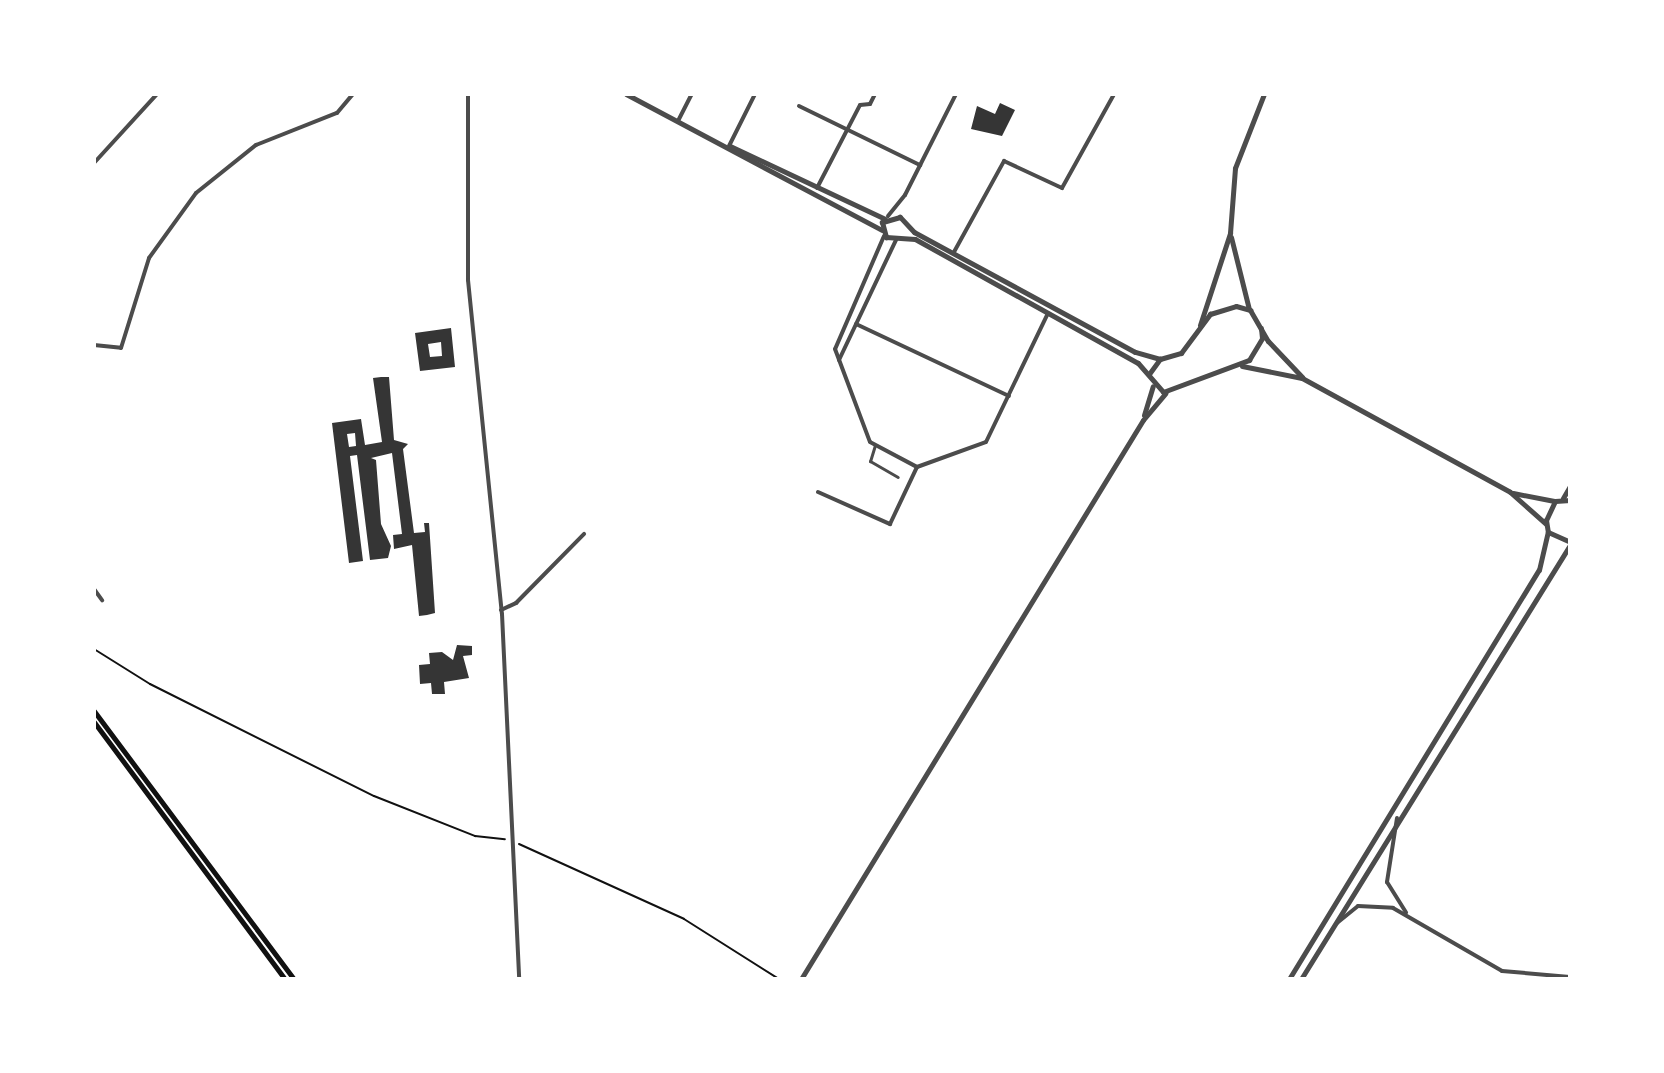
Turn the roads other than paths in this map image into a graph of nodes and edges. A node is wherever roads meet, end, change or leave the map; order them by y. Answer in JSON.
{"nodes":[{"id":1,"x":157,"y":94,"type":"edge"},
{"id":2,"x":353,"y":94,"type":"edge"},
{"id":3,"x":468,"y":94,"type":"edge"},
{"id":4,"x":626,"y":94,"type":"edge"},
{"id":5,"x":692,"y":94,"type":"edge"},
{"id":6,"x":755,"y":94,"type":"edge"},
{"id":7,"x":875,"y":94,"type":"edge"},
{"id":8,"x":956,"y":94,"type":"edge"},
{"id":9,"x":1114,"y":94,"type":"edge"},
{"id":10,"x":1264,"y":94,"type":"edge"},
{"id":11,"x":799,"y":106,"type":"dead end"},
{"id":12,"x":678,"y":121,"type":"junction"},
{"id":13,"x":848,"y":129,"type":"junction"},
{"id":14,"x":729,"y":146,"type":"junction"},
{"id":15,"x":94,"y":163,"type":"edge"},
{"id":16,"x":920,"y":165,"type":"junction"},
{"id":17,"x":817,"y":188,"type":"junction"},
{"id":18,"x":902,"y":201,"type":"junction"},
{"id":19,"x":886,"y":218,"type":"junction"},
{"id":20,"x":903,"y":221,"type":"junction"},
{"id":21,"x":883,"y":232,"type":"junction"},
{"id":22,"x":1230,"y":233,"type":"junction"},
{"id":23,"x":897,"y":238,"type":"junction"},
{"id":24,"x":954,"y":252,"type":"junction"},
{"id":25,"x":1250,"y":310,"type":"junction"},
{"id":26,"x":1049,"y":311,"type":"junction"},
{"id":27,"x":856,"y":324,"type":"junction"},
{"id":28,"x":1200,"y":325,"type":"junction"},
{"id":29,"x":1261,"y":328,"type":"junction"},
{"id":30,"x":94,"y":345,"type":"edge"},
{"id":31,"x":1160,"y":359,"type":"junction"},
{"id":32,"x":839,"y":360,"type":"junction"},
{"id":33,"x":1238,"y":366,"type":"junction"},
{"id":34,"x":1149,"y":376,"type":"junction"},
{"id":35,"x":1302,"y":378,"type":"junction"},
{"id":36,"x":1153,"y":386,"type":"junction"},
{"id":37,"x":1167,"y":393,"type":"junction"},
{"id":38,"x":1009,"y":396,"type":"junction"},
{"id":39,"x":1143,"y":420,"type":"junction"},
{"id":40,"x":875,"y":445,"type":"junction"},
{"id":41,"x":917,"y":467,"type":"junction"},
{"id":42,"x":898,"y":477,"type":"dead end"},
{"id":43,"x":1570,"y":486,"type":"edge"},
{"id":44,"x":818,"y":492,"type":"dead end"},
{"id":45,"x":1510,"y":492,"type":"junction"},
{"id":46,"x":1562,"y":499,"type":"junction"},
{"id":47,"x":1570,"y":500,"type":"edge"},
{"id":48,"x":1555,"y":501,"type":"junction"},
{"id":49,"x":1546,"y":524,"type":"junction"},
{"id":50,"x":1548,"y":532,"type":"junction"},
{"id":51,"x":584,"y":534,"type":"dead end"},
{"id":52,"x":1570,"y":544,"type":"edge"},
{"id":53,"x":94,"y":589,"type":"edge"},
{"id":54,"x":102,"y":600,"type":"dead end"},
{"id":55,"x":501,"y":610,"type":"junction"},
{"id":56,"x":94,"y":711,"type":"edge"},
{"id":57,"x":94,"y":722,"type":"edge"},
{"id":58,"x":1397,"y":818,"type":"junction"},
{"id":59,"x":1410,"y":917,"type":"junction"},
{"id":60,"x":1333,"y":926,"type":"junction"},
{"id":61,"x":1570,"y":977,"type":"edge"},
{"id":62,"x":285,"y":979,"type":"edge"},
{"id":63,"x":294,"y":979,"type":"edge"},
{"id":64,"x":519,"y":979,"type":"edge"},
{"id":65,"x":801,"y":979,"type":"edge"},
{"id":66,"x":1289,"y":979,"type":"edge"},
{"id":67,"x":1301,"y":979,"type":"edge"}],
"edges":[{"from":1,"to":15,"type":"street"},
{"from":2,"to":30,"type":"street"},
{"from":3,"to":55,"type":"street"},
{"from":4,"to":12,"type":"street"},
{"from":5,"to":12,"type":"street"},
{"from":6,"to":14,"type":"street"},
{"from":7,"to":13,"type":"street"},
{"from":8,"to":16,"type":"street"},
{"from":9,"to":24,"type":"street"},
{"from":10,"to":22,"type":"street"},
{"from":11,"to":13,"type":"street"},
{"from":12,"to":14,"type":"street"},
{"from":13,"to":16,"type":"street"},
{"from":13,"to":17,"type":"street"},
{"from":14,"to":17,"type":"street"},
{"from":14,"to":21,"type":"street"},
{"from":16,"to":18,"type":"street"},
{"from":17,"to":19,"type":"street"},
{"from":18,"to":19,"type":"street"},
{"from":18,"to":20,"type":"street"},
{"from":19,"to":20,"type":"street"},
{"from":19,"to":21,"type":"street"},
{"from":20,"to":23,"type":"street"},
{"from":20,"to":24,"type":"street"},
{"from":21,"to":23,"type":"street"},
{"from":21,"to":32,"type":"street"},
{"from":22,"to":25,"type":"street"},
{"from":22,"to":28,"type":"street"},
{"from":23,"to":26,"type":"street"},
{"from":23,"to":27,"type":"street"},
{"from":24,"to":31,"type":"street"},
{"from":25,"to":28,"type":"street"},
{"from":25,"to":29,"type":"street"},
{"from":26,"to":34,"type":"street"},
{"from":26,"to":38,"type":"street"},
{"from":27,"to":32,"type":"street"},
{"from":27,"to":38,"type":"street"},
{"from":28,"to":31,"type":"street"},
{"from":29,"to":33,"type":"street"},
{"from":29,"to":35,"type":"street"},
{"from":31,"to":34,"type":"street"},
{"from":32,"to":40,"type":"street"},
{"from":33,"to":35,"type":"street"},
{"from":33,"to":37,"type":"street"},
{"from":34,"to":36,"type":"street"},
{"from":35,"to":45,"type":"street"},
{"from":36,"to":37,"type":"street"},
{"from":36,"to":39,"type":"street"},
{"from":37,"to":39,"type":"street"},
{"from":38,"to":41,"type":"street"},
{"from":39,"to":65,"type":"street"},
{"from":40,"to":41,"type":"street"},
{"from":40,"to":42,"type":"street"},
{"from":41,"to":44,"type":"street"},
{"from":43,"to":46,"type":"street"},
{"from":45,"to":48,"type":"street"},
{"from":45,"to":49,"type":"street"},
{"from":46,"to":47,"type":"street"},
{"from":46,"to":48,"type":"street"},
{"from":48,"to":49,"type":"street"},
{"from":49,"to":50,"type":"street"},
{"from":50,"to":52,"type":"street"},
{"from":50,"to":66,"type":"street"},
{"from":51,"to":55,"type":"street"},
{"from":52,"to":58,"type":"street"},
{"from":53,"to":54,"type":"street"},
{"from":55,"to":64,"type":"street"},
{"from":56,"to":63,"type":"main road"},
{"from":57,"to":62,"type":"main road"},
{"from":58,"to":59,"type":"street"},
{"from":58,"to":60,"type":"street"},
{"from":59,"to":60,"type":"street"},
{"from":59,"to":61,"type":"street"},
{"from":60,"to":67,"type":"street"}]}
